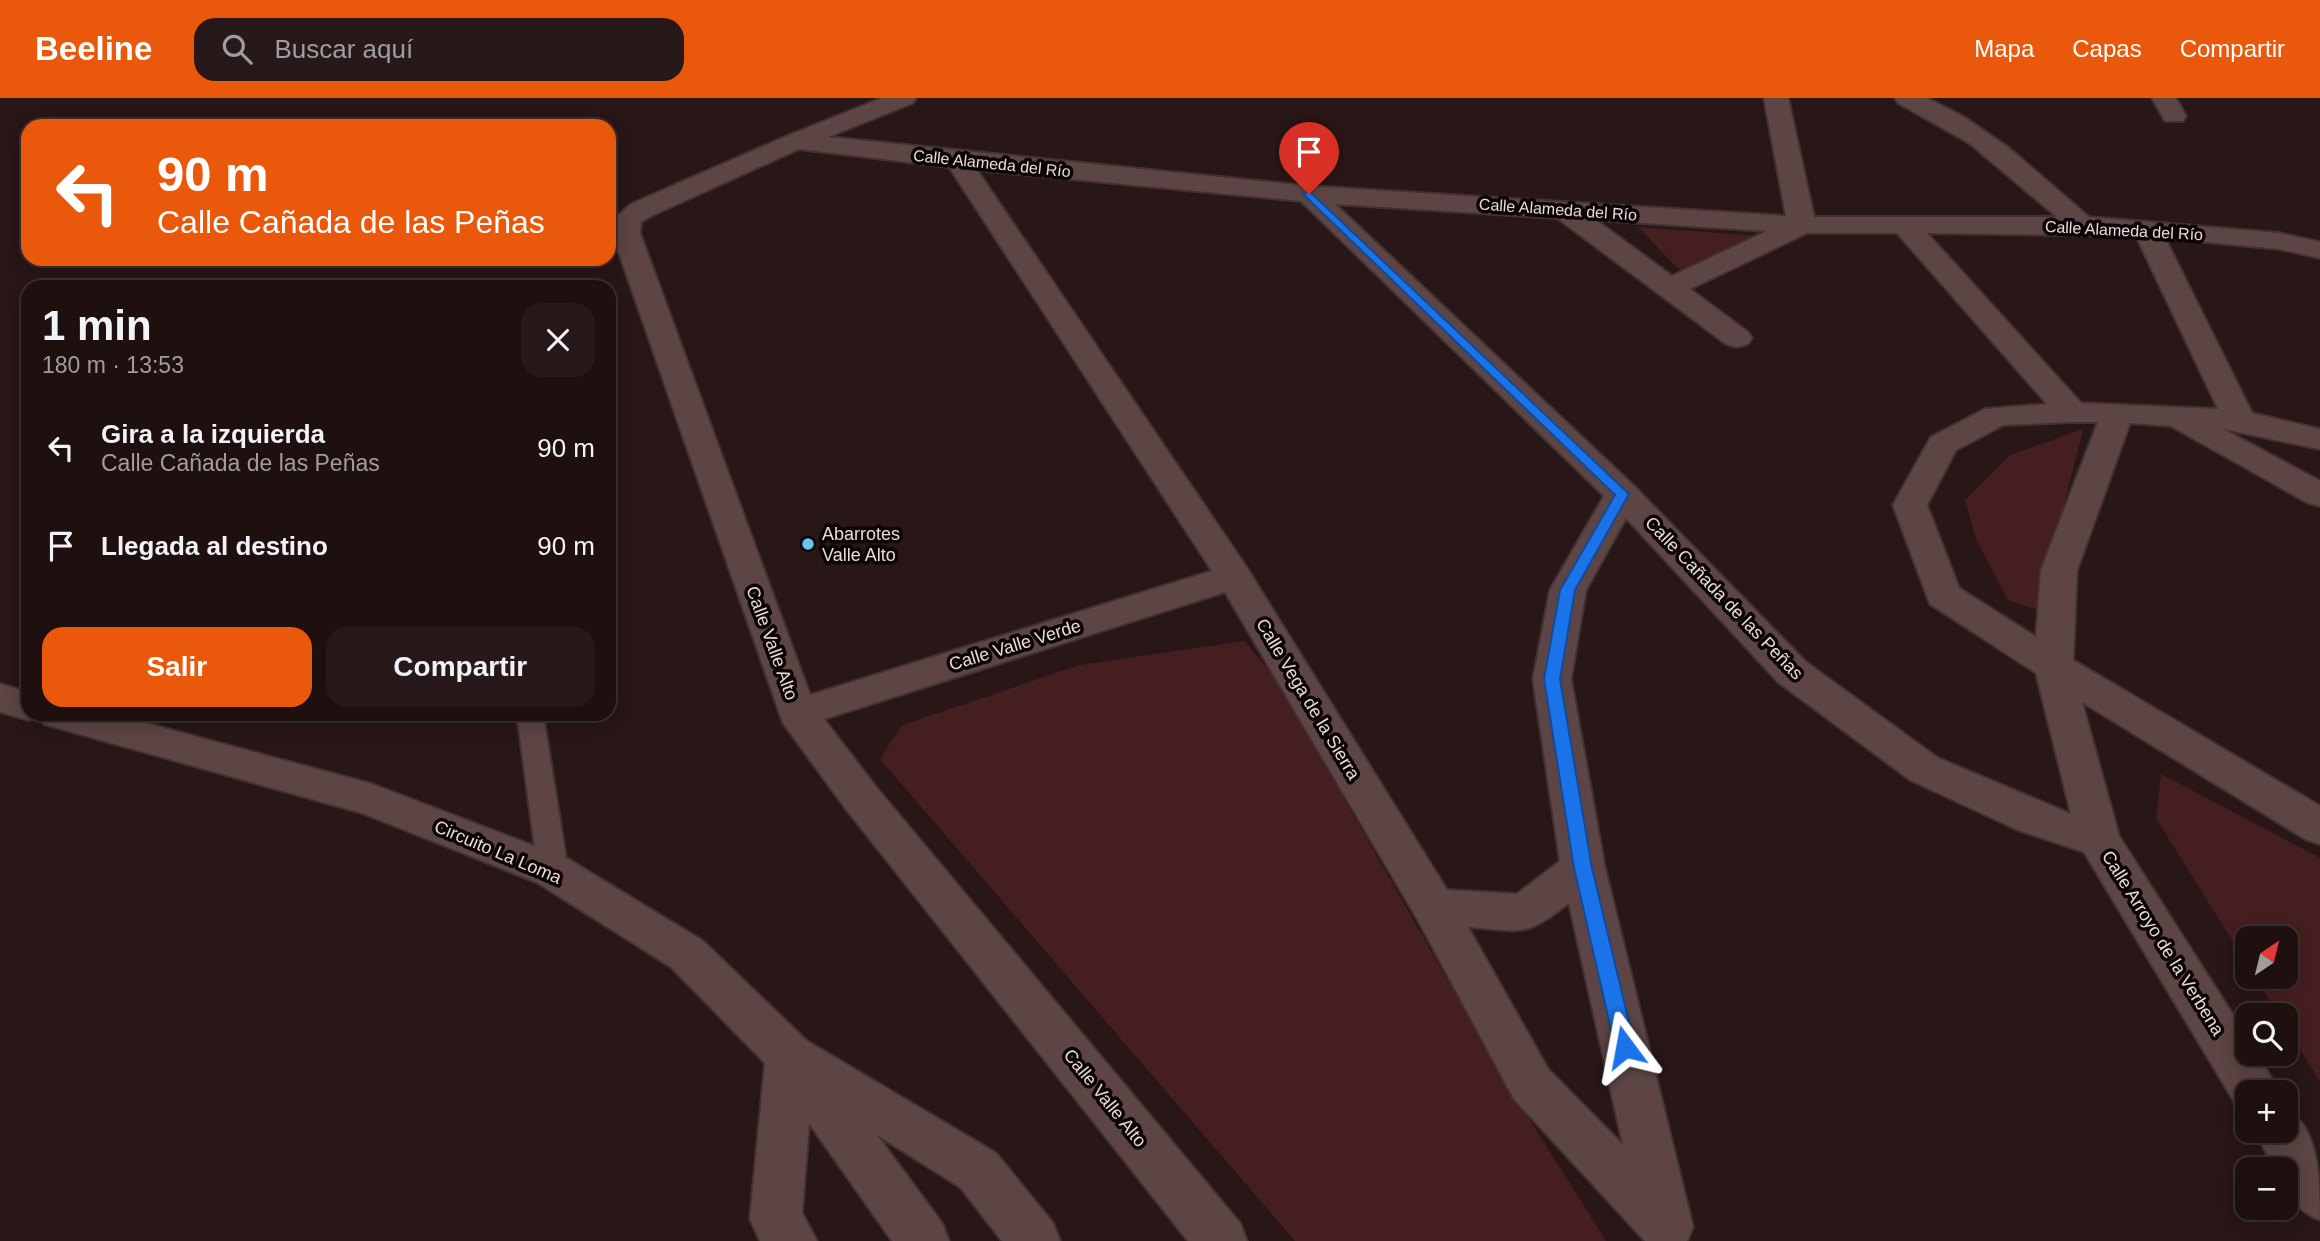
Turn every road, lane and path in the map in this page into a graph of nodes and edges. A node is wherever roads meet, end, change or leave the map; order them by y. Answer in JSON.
{"nodes":[{"id":1,"x":904,"y":98,"type":"edge"},
{"id":2,"x":1776,"y":98,"type":"edge"},
{"id":3,"x":1907,"y":98,"type":"edge"},
{"id":4,"x":796,"y":141,"type":"junction"},
{"id":5,"x":958,"y":160,"type":"junction"},
{"id":6,"x":1309,"y":194,"type":"junction"},
{"id":7,"x":1563,"y":209,"type":"junction"},
{"id":8,"x":1802,"y":225,"type":"junction"},
{"id":9,"x":1904,"y":225,"type":"junction"},
{"id":10,"x":2082,"y":225,"type":"junction"},
{"id":11,"x":2146,"y":228,"type":"junction"},
{"id":12,"x":2320,"y":250,"type":"edge"},
{"id":13,"x":1670,"y":288,"type":"junction"},
{"id":14,"x":1737,"y":338,"type":"dead end"},
{"id":15,"x":2073,"y":412,"type":"junction"},
{"id":16,"x":2118,"y":413,"type":"junction"},
{"id":17,"x":2171,"y":414,"type":"junction"},
{"id":18,"x":2239,"y":419,"type":"junction"},
{"id":19,"x":2320,"y":439,"type":"edge"},
{"id":20,"x":1622,"y":494,"type":"junction"},
{"id":21,"x":2320,"y":495,"type":"edge"},
{"id":22,"x":1234,"y":577,"type":"junction"},
{"id":23,"x":2053,"y":666,"type":"junction"},
{"id":24,"x":0,"y":698,"type":"edge"},
{"id":25,"x":21,"y":704,"type":"edge"},
{"id":26,"x":796,"y":713,"type":"junction"},
{"id":27,"x":84,"y":721,"type":"edge"},
{"id":28,"x":531,"y":721,"type":"edge"},
{"id":29,"x":2320,"y":827,"type":"edge"},
{"id":30,"x":2099,"y":840,"type":"junction"},
{"id":31,"x":1583,"y":868,"type":"junction"},
{"id":32,"x":553,"y":871,"type":"junction"},
{"id":33,"x":1434,"y":907,"type":"junction"},
{"id":34,"x":790,"y":1056,"type":"junction"},
{"id":35,"x":2248,"y":1080,"type":"edge"},
{"id":36,"x":2287,"y":1143,"type":"edge"},
{"id":37,"x":2320,"y":1196,"type":"edge"},
{"id":38,"x":1670,"y":1234,"type":"edge"},
{"id":39,"x":790,"y":1241,"type":"edge"},
{"id":40,"x":923,"y":1241,"type":"edge"},
{"id":41,"x":1034,"y":1241,"type":"edge"},
{"id":42,"x":1221,"y":1241,"type":"edge"}],
"edges":[{"from":1,"to":4,"type":"street","name":"Calle Valle Alto"},
{"from":2,"to":8,"type":"street"},
{"from":3,"to":10,"type":"street"},
{"from":4,"to":5,"type":"street","name":"Calle Alameda del Río"},
{"from":4,"to":26,"type":"street","name":"Calle Valle Alto"},
{"from":5,"to":6,"type":"street","name":"Calle Alameda del Río"},
{"from":5,"to":22,"type":"street","name":"Calle Vega de la Sierra"},
{"from":6,"to":7,"type":"street","name":"Calle Alameda del Río"},
{"from":6,"to":20,"type":"street","name":"Calle Cañada de las Peñas"},
{"from":7,"to":8,"type":"street","name":"Calle Alameda del Río"},
{"from":7,"to":13,"type":"street"},
{"from":8,"to":9,"type":"street","name":"Calle Alameda del Río"},
{"from":8,"to":13,"type":"street"},
{"from":9,"to":10,"type":"street","name":"Calle Alameda del Río"},
{"from":9,"to":15,"type":"street"},
{"from":10,"to":11,"type":"street","name":"Calle Alameda del Río"},
{"from":11,"to":12,"type":"street","name":"Calle Alameda del Río"},
{"from":11,"to":18,"type":"street"},
{"from":13,"to":14,"type":"street"},
{"from":15,"to":16,"type":"street"},
{"from":15,"to":23,"type":"street"},
{"from":16,"to":17,"type":"street"},
{"from":16,"to":23,"type":"street","name":"Calle Arroyo de la Verbena"},
{"from":17,"to":18,"type":"street"},
{"from":17,"to":21,"type":"street"},
{"from":18,"to":19,"type":"street"},
{"from":20,"to":30,"type":"street","name":"Calle Cañada de las Peñas"},
{"from":20,"to":31,"type":"street"},
{"from":22,"to":26,"type":"street","name":"Calle Valle Verde"},
{"from":22,"to":33,"type":"street","name":"Calle Vega de la Sierra"},
{"from":23,"to":29,"type":"street"},
{"from":23,"to":30,"type":"street","name":"Calle Arroyo de la Verbena"},
{"from":24,"to":25,"type":"street"},
{"from":26,"to":42,"type":"street","name":"Calle Valle Alto"},
{"from":27,"to":32,"type":"street","name":"Circuito La Loma"},
{"from":28,"to":32,"type":"lane"},
{"from":30,"to":35,"type":"street","name":"Calle Arroyo de la Verbena"},
{"from":31,"to":33,"type":"street"},
{"from":31,"to":38,"type":"street"},
{"from":32,"to":34,"type":"street","name":"Circuito La Loma"},
{"from":33,"to":38,"type":"street","name":"Calle Vega de la Sierra"},
{"from":34,"to":39,"type":"street"},
{"from":34,"to":40,"type":"street","name":"Circuito La Loma"},
{"from":34,"to":41,"type":"street"},
{"from":36,"to":37,"type":"street"}]}
